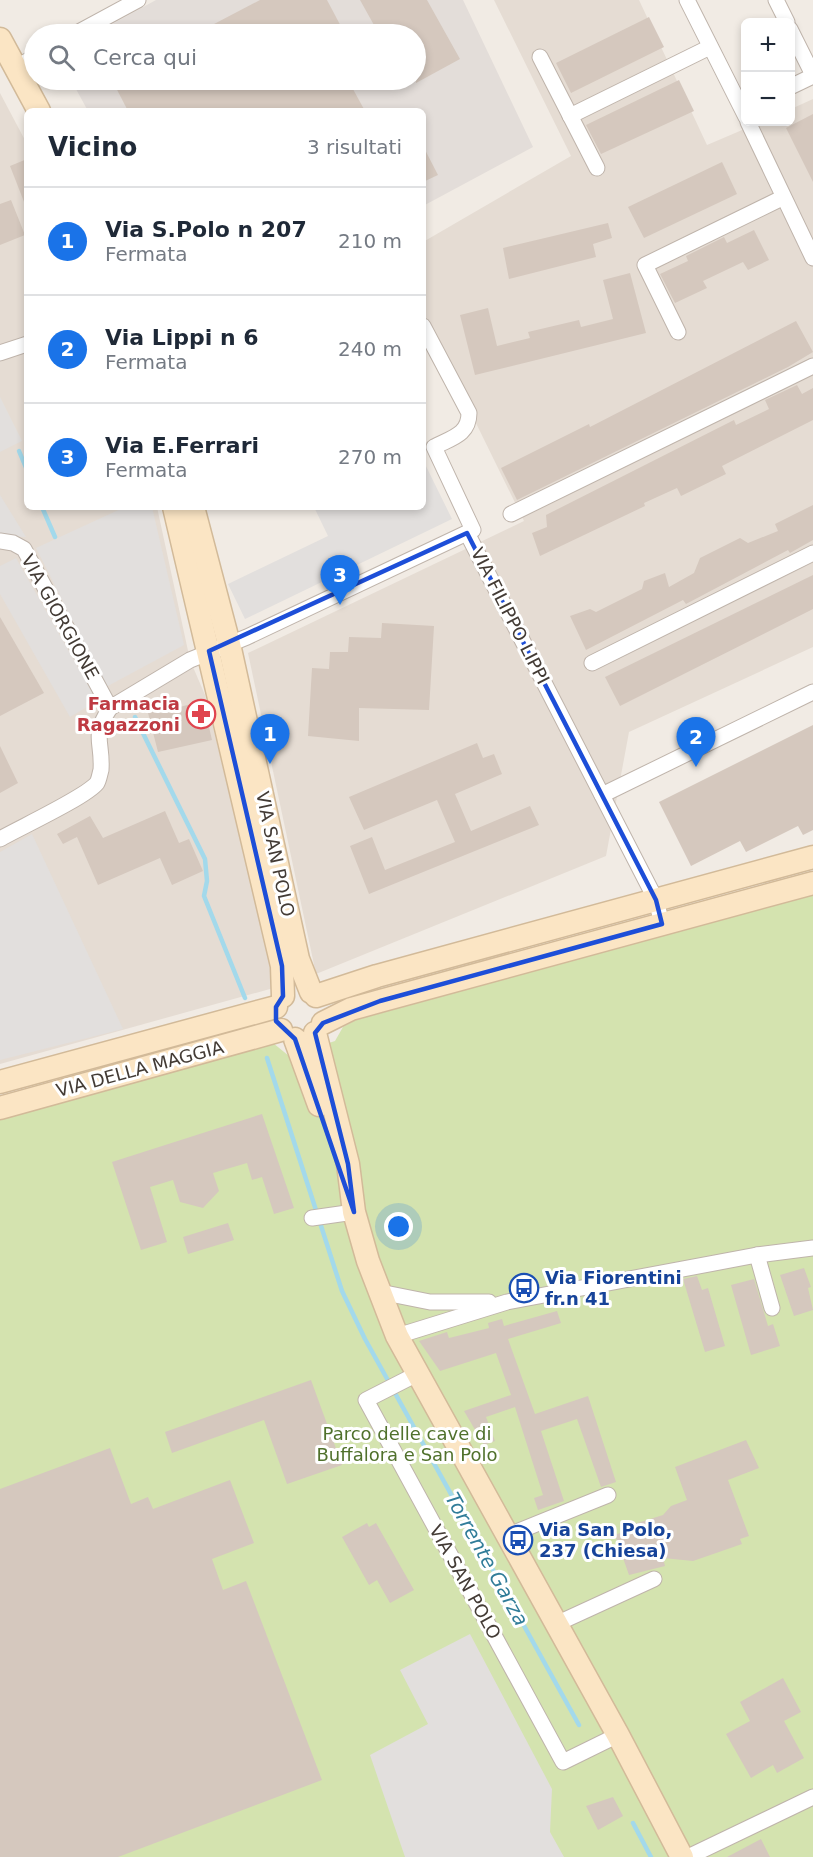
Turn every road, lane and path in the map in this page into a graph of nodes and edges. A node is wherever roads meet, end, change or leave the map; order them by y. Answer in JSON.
{"nodes":[{"id":1,"x":138,"y":0,"type":"edge"},
{"id":2,"x":687,"y":0,"type":"edge"},
{"id":3,"x":776,"y":0,"type":"edge"},
{"id":4,"x":785,"y":18,"type":"edge"},
{"id":5,"x":94,"y":24,"type":"edge"},
{"id":6,"x":0,"y":39,"type":"edge"},
{"id":7,"x":795,"y":39,"type":"edge"},
{"id":8,"x":710,"y":47,"type":"junction"},
{"id":9,"x":540,"y":57,"type":"dead end"},
{"id":10,"x":24,"y":61,"type":"edge"},
{"id":11,"x":813,"y":75,"type":"edge"},
{"id":12,"x":795,"y":84,"type":"edge"},
{"id":13,"x":33,"y":90,"type":"edge"},
{"id":14,"x":741,"y":107,"type":"edge"},
{"id":15,"x":38,"y":108,"type":"edge"},
{"id":16,"x":570,"y":116,"type":"junction"},
{"id":17,"x":750,"y":126,"type":"edge"},
{"id":18,"x":597,"y":168,"type":"dead end"},
{"id":19,"x":782,"y":198,"type":"junction"},
{"id":20,"x":813,"y":258,"type":"edge"},
{"id":21,"x":426,"y":332,"type":"edge"},
{"id":22,"x":678,"y":332,"type":"dead end"},
{"id":23,"x":24,"y":345,"type":"edge"},
{"id":24,"x":0,"y":353,"type":"edge"},
{"id":25,"x":813,"y":366,"type":"edge"},
{"id":26,"x":175,"y":510,"type":"edge"},
{"id":27,"x":194,"y":510,"type":"edge"},
{"id":28,"x":511,"y":514,"type":"dead end"},
{"id":29,"x":467,"y":533,"type":"junction"},
{"id":30,"x":0,"y":540,"type":"edge"},
{"id":31,"x":813,"y":553,"type":"edge"},
{"id":32,"x":219,"y":648,"type":"junction"},
{"id":33,"x":592,"y":663,"type":"dead end"},
{"id":34,"x":813,"y":692,"type":"edge"},
{"id":35,"x":110,"y":708,"type":"junction"},
{"id":36,"x":602,"y":795,"type":"junction"},
{"id":37,"x":0,"y":838,"type":"edge"},
{"id":38,"x":813,"y":857,"type":"edge"},
{"id":39,"x":813,"y":883,"type":"edge"},
{"id":40,"x":656,"y":900,"type":"junction"},
{"id":41,"x":662,"y":924,"type":"junction"},
{"id":42,"x":313,"y":994,"type":"junction"},
{"id":43,"x":280,"y":1001,"type":"junction"},
{"id":44,"x":304,"y":1031,"type":"junction"},
{"id":45,"x":0,"y":1082,"type":"edge"},
{"id":46,"x":0,"y":1108,"type":"edge"},
{"id":47,"x":354,"y":1212,"type":"junction"},
{"id":48,"x":312,"y":1218,"type":"dead end"},
{"id":49,"x":813,"y":1248,"type":"edge"},
{"id":50,"x":757,"y":1255,"type":"junction"},
{"id":51,"x":380,"y":1292,"type":"junction"},
{"id":52,"x":507,"y":1302,"type":"junction"},
{"id":53,"x":772,"y":1308,"type":"dead end"},
{"id":54,"x":397,"y":1336,"type":"junction"},
{"id":55,"x":409,"y":1377,"type":"junction"},
{"id":56,"x":608,"y":1495,"type":"dead end"},
{"id":57,"x":509,"y":1535,"type":"junction"},
{"id":58,"x":654,"y":1579,"type":"dead end"},
{"id":59,"x":556,"y":1624,"type":"junction"},
{"id":60,"x":618,"y":1735,"type":"junction"},
{"id":61,"x":813,"y":1797,"type":"edge"},
{"id":62,"x":682,"y":1857,"type":"edge"},
{"id":63,"x":688,"y":1857,"type":"edge"}],
"edges":[{"from":1,"to":5,"type":"street"},
{"from":2,"to":8,"type":"street"},
{"from":3,"to":4,"type":"street"},
{"from":6,"to":10,"type":"main road"},
{"from":7,"to":11,"type":"street"},
{"from":8,"to":14,"type":"street"},
{"from":8,"to":16,"type":"street"},
{"from":9,"to":16,"type":"street"},
{"from":11,"to":12,"type":"street"},
{"from":13,"to":15,"type":"main road"},
{"from":16,"to":18,"type":"street"},
{"from":17,"to":19,"type":"street"},
{"from":19,"to":20,"type":"street"},
{"from":19,"to":22,"type":"street"},
{"from":21,"to":29,"type":"street","name":"VIA FILIPPO LIPPI"},
{"from":23,"to":24,"type":"street"},
{"from":25,"to":28,"type":"street"},
{"from":26,"to":32,"type":"main road","name":"VIA SAN POLO"},
{"from":27,"to":32,"type":"main road","name":"VIA SAN POLO"},
{"from":29,"to":32,"type":"street"},
{"from":29,"to":36,"type":"street","name":"VIA FILIPPO LIPPI"},
{"from":30,"to":35,"type":"street","name":"VIA GIORGIONE"},
{"from":31,"to":33,"type":"street"},
{"from":32,"to":35,"type":"street"},
{"from":32,"to":42,"type":"main road","name":"VIA SAN POLO"},
{"from":32,"to":43,"type":"main road","name":"VIA SAN POLO"},
{"from":34,"to":36,"type":"street"},
{"from":35,"to":37,"type":"street"},
{"from":36,"to":40,"type":"street","name":"VIA FILIPPO LIPPI"},
{"from":38,"to":40,"type":"main road"},
{"from":39,"to":41,"type":"main road","name":"VIA DELLA MAGGIA"},
{"from":40,"to":41,"type":"street","name":"VIA FILIPPO LIPPI"},
{"from":40,"to":42,"type":"main road"},
{"from":41,"to":44,"type":"main road","name":"VIA DELLA MAGGIA"},
{"from":42,"to":43,"type":"main road"},
{"from":42,"to":44,"type":"main road","name":"VIA SAN POLO"},
{"from":43,"to":44,"type":"main road","name":"VIA SAN POLO"},
{"from":43,"to":45,"type":"main road","name":"VIA DELLA MAGGIA"},
{"from":44,"to":46,"type":"main road","name":"VIA DELLA MAGGIA"},
{"from":44,"to":47,"type":"main road","name":"VIA SAN POLO"},
{"from":47,"to":48,"type":"street"},
{"from":47,"to":51,"type":"main road","name":"VIA SAN POLO"},
{"from":49,"to":50,"type":"street"},
{"from":50,"to":52,"type":"street"},
{"from":50,"to":53,"type":"street"},
{"from":51,"to":52,"type":"street"},
{"from":51,"to":54,"type":"main road","name":"VIA SAN POLO"},
{"from":52,"to":54,"type":"street"},
{"from":54,"to":55,"type":"main road","name":"VIA SAN POLO"},
{"from":55,"to":57,"type":"main road","name":"VIA SAN POLO"},
{"from":55,"to":60,"type":"street","name":"VIA SAN POLO"},
{"from":56,"to":57,"type":"street"},
{"from":57,"to":59,"type":"main road","name":"VIA SAN POLO"},
{"from":58,"to":59,"type":"street"},
{"from":59,"to":60,"type":"main road","name":"VIA SAN POLO"},
{"from":60,"to":62,"type":"main road","name":"VIA SAN POLO"},
{"from":61,"to":63,"type":"street"}]}
